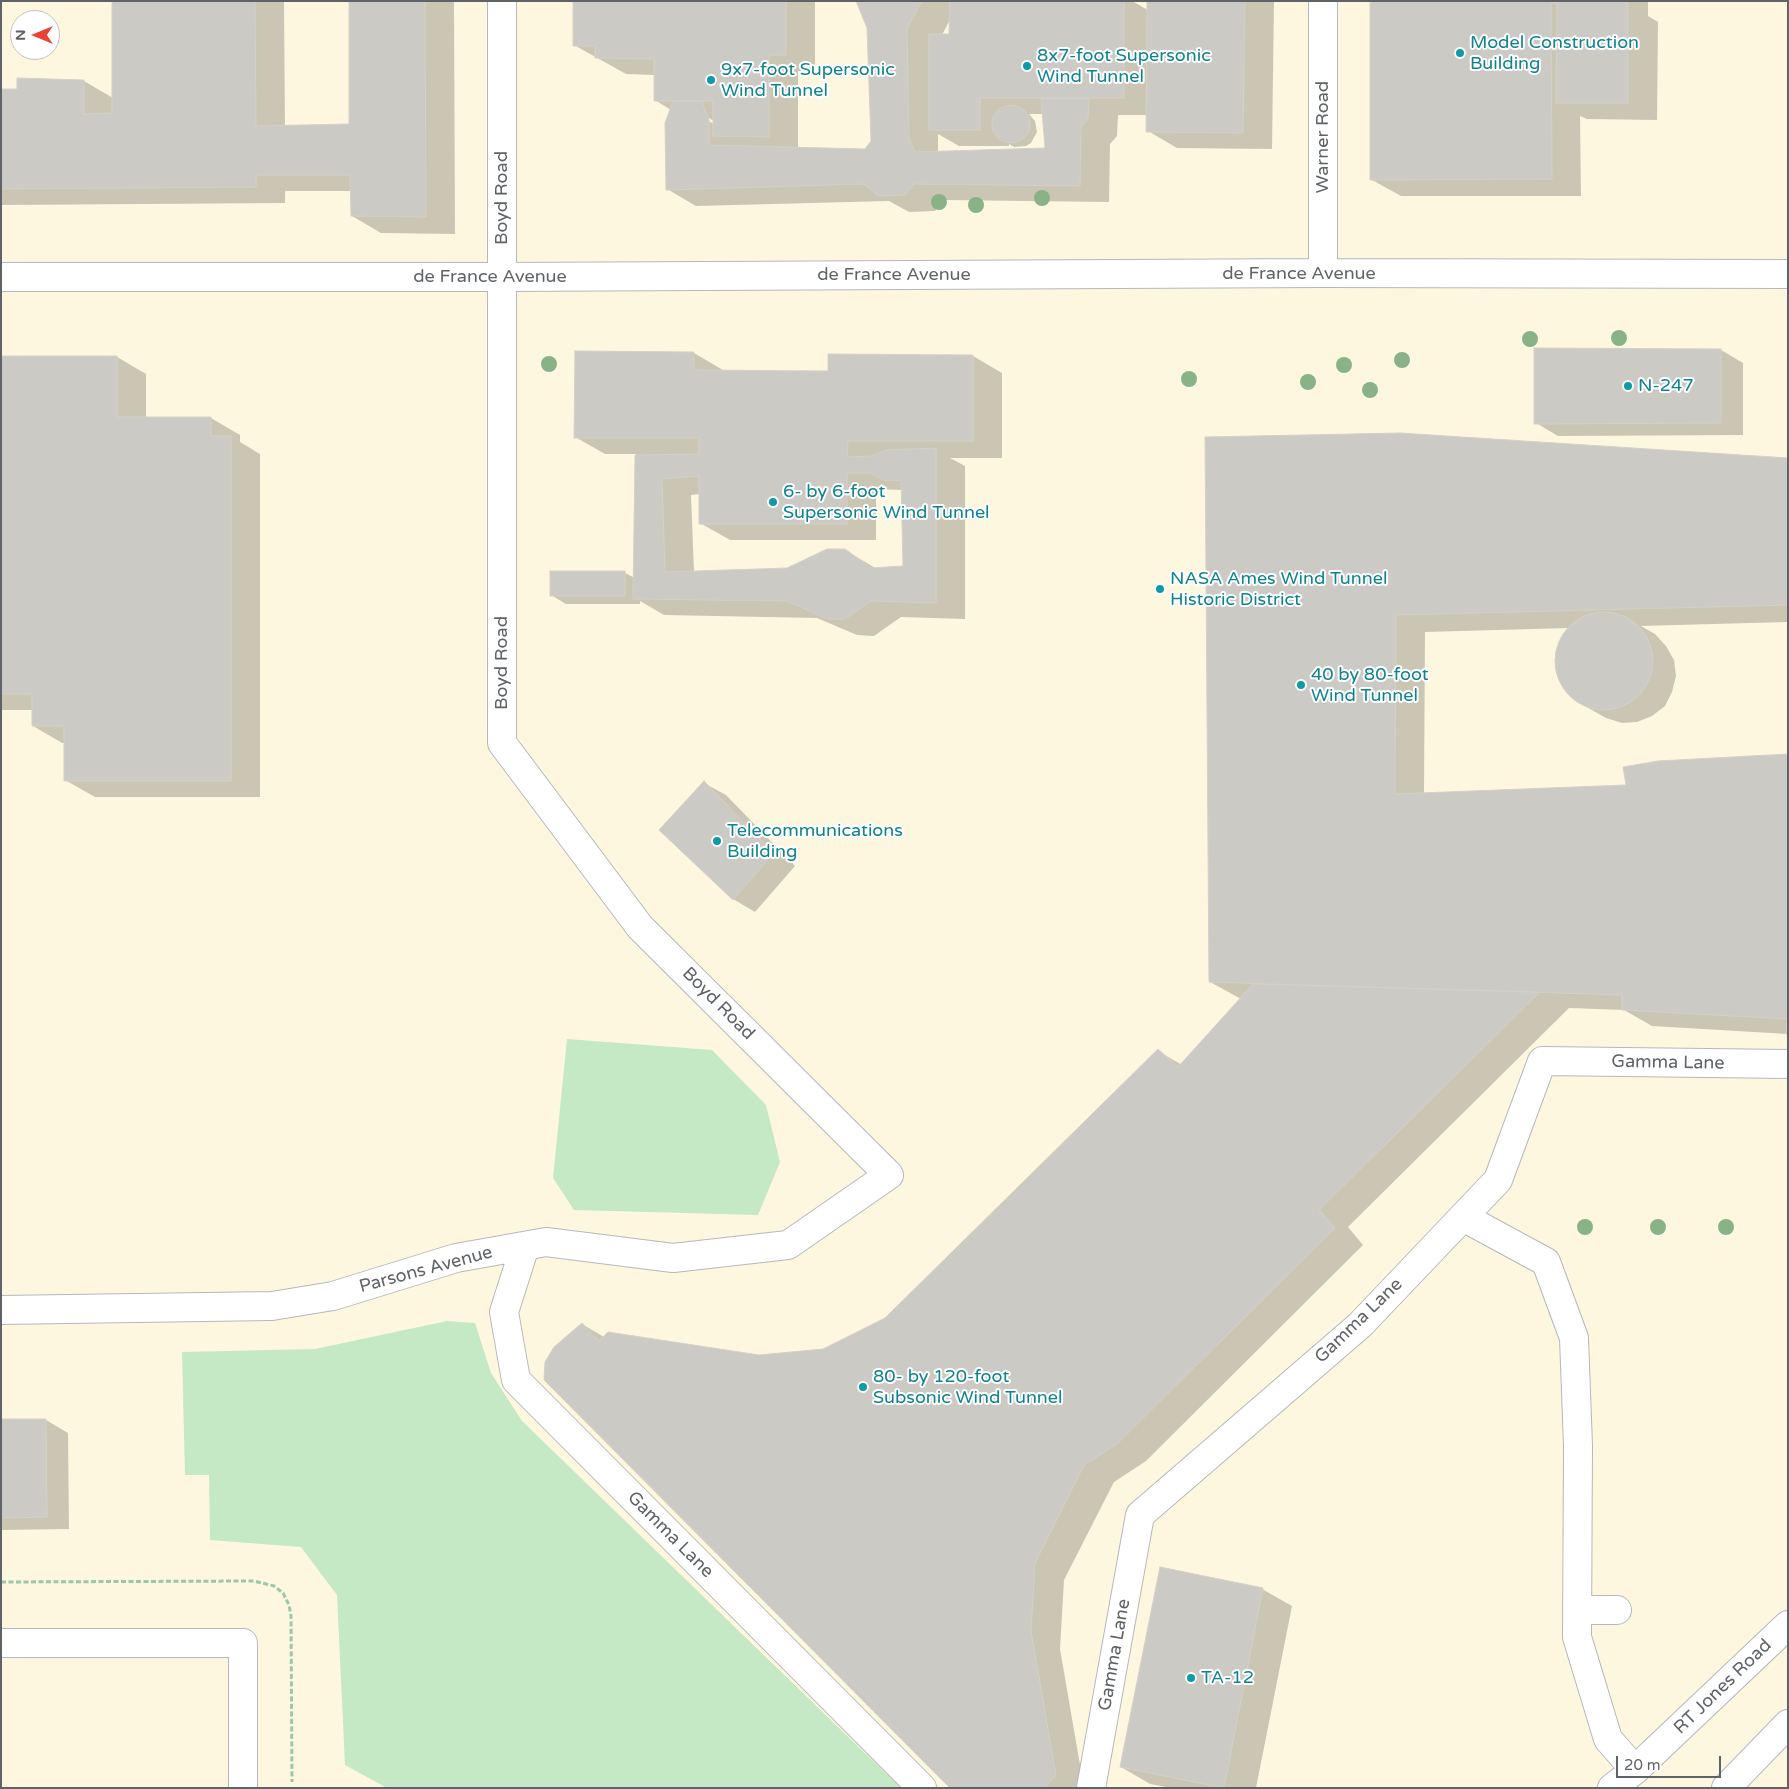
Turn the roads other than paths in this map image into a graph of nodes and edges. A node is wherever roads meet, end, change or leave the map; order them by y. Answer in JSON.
{"nodes":[{"id":1,"x":502,"y":1,"type":"edge"},
{"id":2,"x":1323,"y":1,"type":"edge"},
{"id":3,"x":1323,"y":273,"type":"junction"},
{"id":4,"x":1788,"y":274,"type":"edge"},
{"id":5,"x":1,"y":277,"type":"edge"},
{"id":6,"x":502,"y":278,"type":"junction"},
{"id":7,"x":1788,"y":1064,"type":"edge"},
{"id":8,"x":889,"y":1175,"type":"joint"},
{"id":9,"x":1463,"y":1216,"type":"junction"},
{"id":10,"x":525,"y":1246,"type":"junction"},
{"id":11,"x":1,"y":1310,"type":"edge"},
{"id":12,"x":1577,"y":1610,"type":"junction"},
{"id":13,"x":1617,"y":1610,"type":"dead end"},
{"id":14,"x":1788,"y":1625,"type":"edge"},
{"id":15,"x":1,"y":1643,"type":"edge"},
{"id":16,"x":1788,"y":1724,"type":"edge"},
{"id":17,"x":1636,"y":1770,"type":"junction"},
{"id":18,"x":244,"y":1788,"type":"edge"},
{"id":19,"x":922,"y":1788,"type":"edge"},
{"id":20,"x":1091,"y":1788,"type":"edge"},
{"id":21,"x":1612,"y":1788,"type":"edge"},
{"id":22,"x":1726,"y":1788,"type":"edge"}],
"edges":[{"from":1,"to":6,"type":"street","name":"Boyd Road"},
{"from":2,"to":3,"type":"street","name":"Warner Road"},
{"from":3,"to":4,"type":"street","name":"de France Avenue"},
{"from":3,"to":6,"type":"street","name":"de France Avenue"},
{"from":5,"to":6,"type":"street","name":"de France Avenue"},
{"from":6,"to":8,"type":"street","name":"Boyd Road"},
{"from":7,"to":9,"type":"street","name":"Gamma Lane"},
{"from":8,"to":10,"type":"street","name":"Parsons Avenue"},
{"from":9,"to":12,"type":"street"},
{"from":9,"to":20,"type":"street","name":"Gamma Lane"},
{"from":10,"to":11,"type":"street","name":"Parsons Avenue"},
{"from":10,"to":19,"type":"street","name":"Gamma Lane"},
{"from":12,"to":13,"type":"street"},
{"from":12,"to":17,"type":"street"},
{"from":14,"to":17,"type":"street","name":"RT Jones Road"},
{"from":15,"to":18,"type":"street"},
{"from":16,"to":22,"type":"street"},
{"from":17,"to":21,"type":"street","name":"RT Jones Road"}]}
